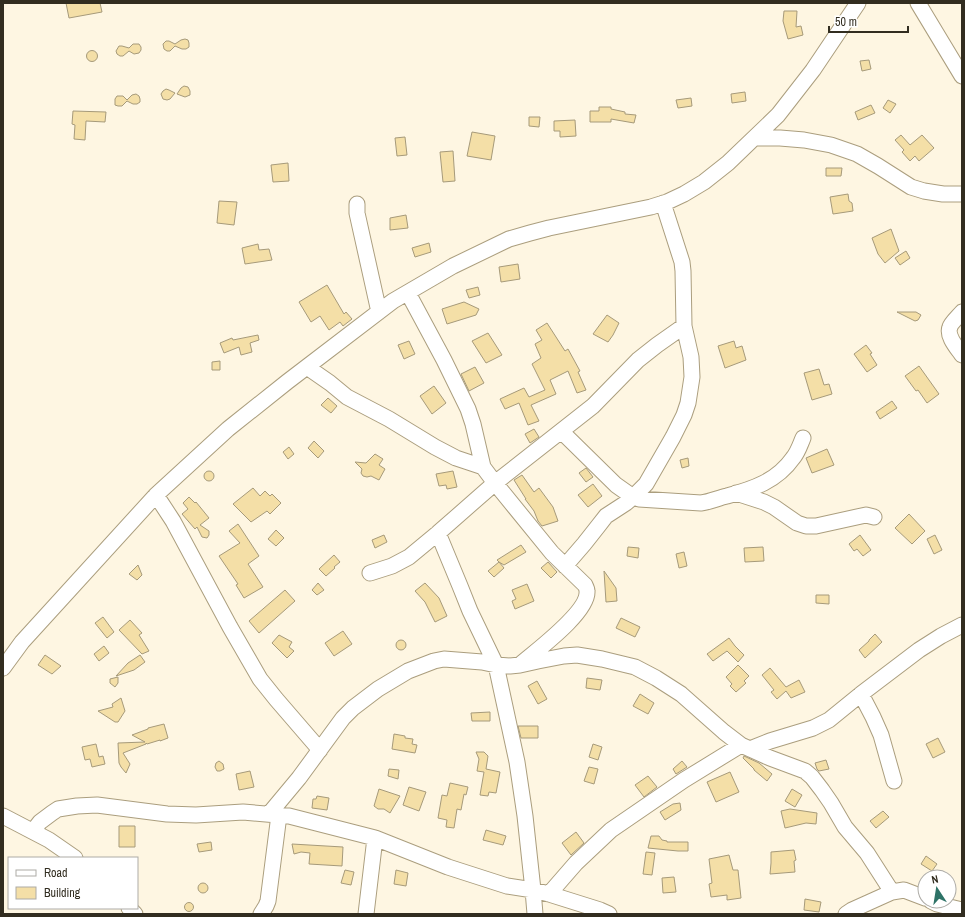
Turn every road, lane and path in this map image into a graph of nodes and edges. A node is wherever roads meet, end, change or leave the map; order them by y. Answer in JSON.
{"nodes":[{"id":1,"x":858,"y":3,"type":"edge"},
{"id":2,"x":918,"y":3,"type":"edge"},
{"id":3,"x":962,"y":76,"type":"edge"},
{"id":4,"x":755,"y":138,"type":"junction"},
{"id":5,"x":962,"y":194,"type":"edge"},
{"id":6,"x":662,"y":203,"type":"junction"},
{"id":7,"x":357,"y":204,"type":"dead end"},
{"id":8,"x":408,"y":293,"type":"junction"},
{"id":9,"x":379,"y":312,"type":"junction"},
{"id":10,"x":962,"y":312,"type":"edge"},
{"id":11,"x":684,"y":326,"type":"junction"},
{"id":12,"x":962,"y":356,"type":"edge"},
{"id":13,"x":307,"y":367,"type":"junction"},
{"id":14,"x":561,"y":430,"type":"junction"},
{"id":15,"x":803,"y":438,"type":"dead end"},
{"id":16,"x":483,"y":467,"type":"junction"},
{"id":17,"x":495,"y":483,"type":"junction"},
{"id":18,"x":736,"y":493,"type":"junction"},
{"id":19,"x":156,"y":495,"type":"junction"},
{"id":20,"x":633,"y":497,"type":"junction"},
{"id":21,"x":874,"y":517,"type":"dead end"},
{"id":22,"x":438,"y":533,"type":"junction"},
{"id":23,"x":565,"y":566,"type":"junction"},
{"id":24,"x":370,"y":573,"type":"dead end"},
{"id":25,"x":572,"y":619,"type":"junction"},
{"id":26,"x":962,"y":625,"type":"edge"},
{"id":27,"x":574,"y":656,"type":"junction"},
{"id":28,"x":496,"y":665,"type":"junction"},
{"id":29,"x":520,"y":665,"type":"junction"},
{"id":30,"x":3,"y":668,"type":"edge"},
{"id":31,"x":860,"y":694,"type":"junction"},
{"id":32,"x":745,"y":746,"type":"junction"},
{"id":33,"x":320,"y":750,"type":"junction"},
{"id":34,"x":894,"y":780,"type":"dead end"},
{"id":35,"x":274,"y":815,"type":"junction"},
{"id":36,"x":3,"y":816,"type":"edge"},
{"id":37,"x":33,"y":831,"type":"junction"},
{"id":38,"x":375,"y":838,"type":"junction"},
{"id":39,"x":74,"y":857,"type":"edge"},
{"id":40,"x":533,"y":890,"type":"junction"},
{"id":41,"x":892,"y":892,"type":"junction"},
{"id":42,"x":549,"y":894,"type":"junction"},
{"id":43,"x":917,"y":895,"type":"edge"},
{"id":44,"x":261,"y":914,"type":"edge"},
{"id":45,"x":366,"y":914,"type":"edge"},
{"id":46,"x":535,"y":914,"type":"edge"},
{"id":47,"x":610,"y":914,"type":"edge"},
{"id":48,"x":846,"y":914,"type":"edge"}],
"edges":[{"from":1,"to":4,"type":"street"},
{"from":2,"to":3,"type":"street"},
{"from":4,"to":5,"type":"street"},
{"from":4,"to":6,"type":"street"},
{"from":6,"to":8,"type":"street"},
{"from":6,"to":11,"type":"street"},
{"from":7,"to":9,"type":"street"},
{"from":8,"to":9,"type":"street"},
{"from":8,"to":16,"type":"street"},
{"from":9,"to":13,"type":"street"},
{"from":10,"to":12,"type":"street"},
{"from":11,"to":14,"type":"street"},
{"from":11,"to":20,"type":"street"},
{"from":13,"to":16,"type":"street"},
{"from":13,"to":19,"type":"street"},
{"from":14,"to":17,"type":"street"},
{"from":14,"to":20,"type":"street"},
{"from":15,"to":18,"type":"street"},
{"from":16,"to":17,"type":"street"},
{"from":17,"to":22,"type":"street"},
{"from":17,"to":23,"type":"street"},
{"from":18,"to":20,"type":"street"},
{"from":18,"to":21,"type":"street"},
{"from":19,"to":30,"type":"street"},
{"from":19,"to":33,"type":"street"},
{"from":20,"to":23,"type":"street"},
{"from":22,"to":24,"type":"street"},
{"from":22,"to":28,"type":"street"},
{"from":23,"to":25,"type":"street"},
{"from":25,"to":27,"type":"street"},
{"from":25,"to":29,"type":"street"},
{"from":26,"to":31,"type":"street"},
{"from":27,"to":29,"type":"street"},
{"from":27,"to":32,"type":"street"},
{"from":28,"to":29,"type":"street"},
{"from":28,"to":33,"type":"street"},
{"from":28,"to":40,"type":"street"},
{"from":31,"to":32,"type":"street"},
{"from":31,"to":34,"type":"street"},
{"from":32,"to":41,"type":"street"},
{"from":32,"to":42,"type":"street"},
{"from":33,"to":35,"type":"street"},
{"from":35,"to":37,"type":"street"},
{"from":35,"to":38,"type":"street"},
{"from":35,"to":44,"type":"street"},
{"from":36,"to":37,"type":"street"},
{"from":37,"to":39,"type":"street"},
{"from":38,"to":40,"type":"street"},
{"from":38,"to":45,"type":"street"},
{"from":40,"to":42,"type":"street"},
{"from":40,"to":46,"type":"street"},
{"from":41,"to":43,"type":"street"},
{"from":41,"to":48,"type":"street"},
{"from":42,"to":47,"type":"street"}]}
